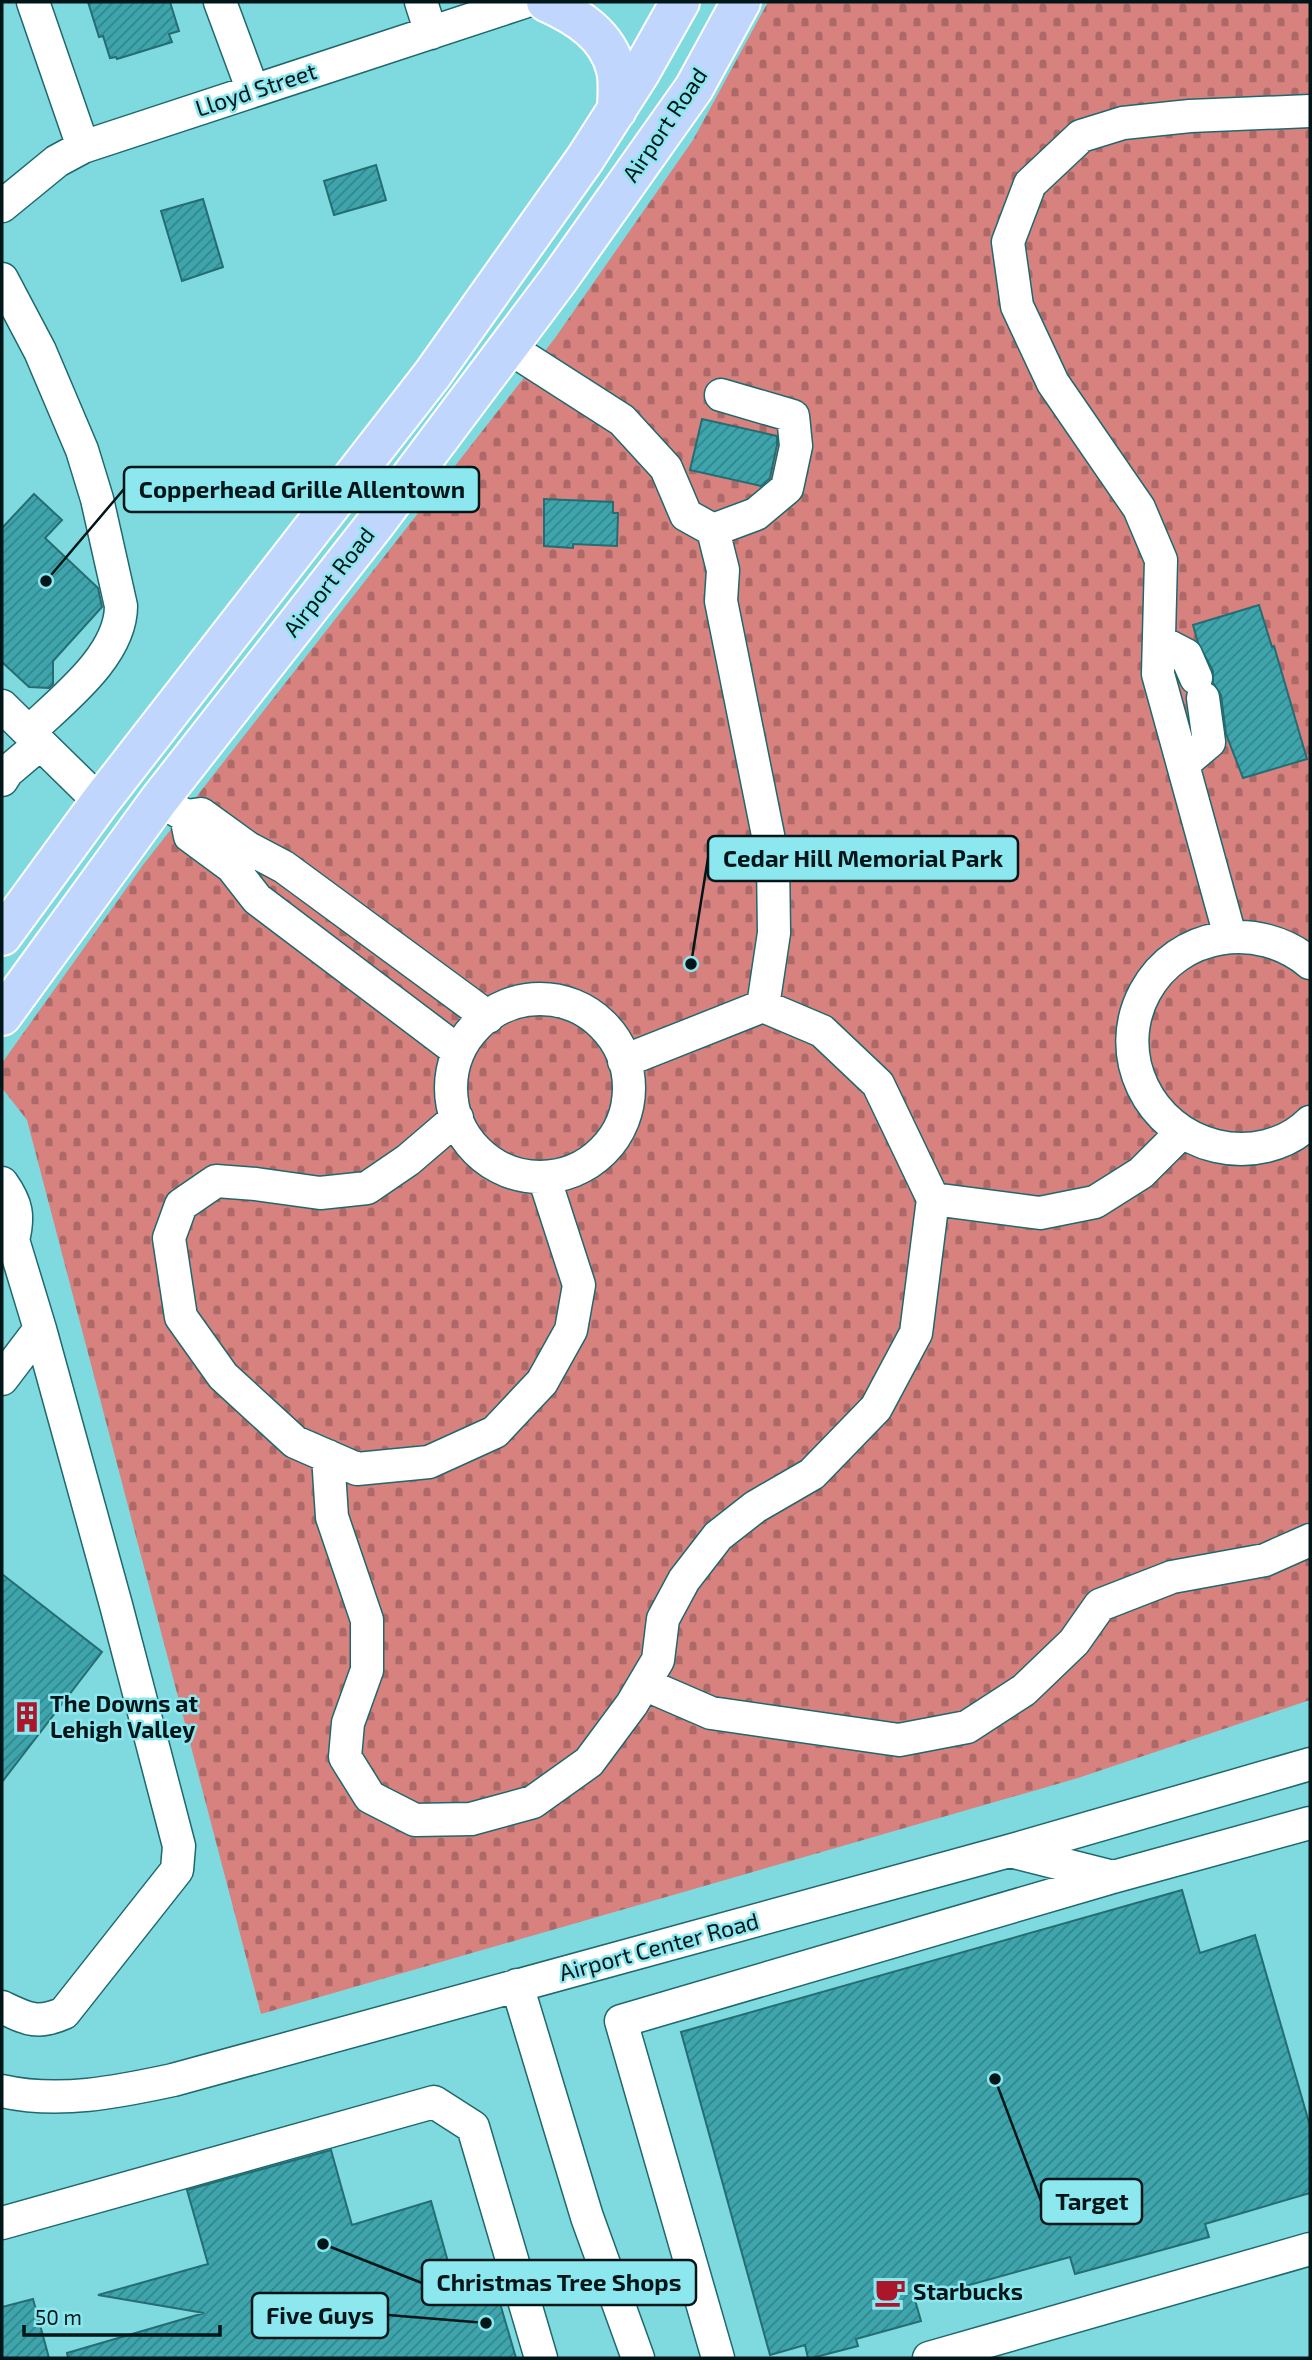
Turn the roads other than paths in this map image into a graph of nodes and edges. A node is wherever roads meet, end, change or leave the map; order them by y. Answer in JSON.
{"nodes":[{"id":1,"x":33,"y":2,"type":"edge"},
{"id":2,"x":220,"y":2,"type":"edge"},
{"id":3,"x":421,"y":2,"type":"edge"},
{"id":4,"x":524,"y":2,"type":"edge"},
{"id":5,"x":547,"y":2,"type":"edge"},
{"id":6,"x":680,"y":2,"type":"edge"},
{"id":7,"x":741,"y":2,"type":"edge"},
{"id":8,"x":482,"y":8,"type":"edge"},
{"id":9,"x":431,"y":33,"type":"junction"},
{"id":10,"x":253,"y":91,"type":"junction"},
{"id":11,"x":617,"y":110,"type":"junction"},
{"id":12,"x":1310,"y":111,"type":"edge"},
{"id":13,"x":83,"y":147,"type":"junction"},
{"id":14,"x":6,"y":194,"type":"edge"},
{"id":15,"x":3,"y":282,"type":"edge"},
{"id":16,"x":508,"y":347,"type":"junction"},
{"id":17,"x":721,"y":395,"type":"dead end"},
{"id":18,"x":713,"y":530,"type":"junction"},
{"id":19,"x":1159,"y":641,"type":"junction"},
{"id":20,"x":2,"y":706,"type":"edge"},
{"id":21,"x":35,"y":738,"type":"junction"},
{"id":22,"x":1182,"y":764,"type":"junction"},
{"id":23,"x":2,"y":780,"type":"edge"},
{"id":24,"x":100,"y":802,"type":"junction"},
{"id":25,"x":172,"y":808,"type":"junction"},
{"id":26,"x":240,"y":857,"type":"junction"},
{"id":27,"x":2,"y":936,"type":"edge"},
{"id":28,"x":1230,"y":936,"type":"junction"},
{"id":29,"x":1310,"y":963,"type":"edge"},
{"id":30,"x":763,"y":1006,"type":"junction"},
{"id":31,"x":2,"y":1016,"type":"edge"},
{"id":32,"x":488,"y":1017,"type":"junction"},
{"id":33,"x":458,"y":1051,"type":"junction"},
{"id":34,"x":624,"y":1061,"type":"junction"},
{"id":35,"x":457,"y":1118,"type":"junction"},
{"id":36,"x":1310,"y":1122,"type":"edge"},
{"id":37,"x":1182,"y":1132,"type":"junction"},
{"id":38,"x":544,"y":1177,"type":"junction"},
{"id":39,"x":2,"y":1183,"type":"edge"},
{"id":40,"x":933,"y":1199,"type":"junction"},
{"id":41,"x":7,"y":1237,"type":"edge"},
{"id":42,"x":40,"y":1329,"type":"junction"},
{"id":43,"x":2,"y":1379,"type":"edge"},
{"id":44,"x":328,"y":1456,"type":"junction"},
{"id":45,"x":1310,"y":1540,"type":"edge"},
{"id":46,"x":644,"y":1684,"type":"junction"},
{"id":47,"x":1310,"y":1764,"type":"edge"},
{"id":48,"x":1310,"y":1823,"type":"edge"},
{"id":49,"x":1009,"y":1851,"type":"junction"},
{"id":50,"x":1113,"y":1877,"type":"junction"},
{"id":51,"x":517,"y":1985,"type":"junction"},
{"id":52,"x":2,"y":2007,"type":"edge"},
{"id":53,"x":2,"y":2091,"type":"edge"},
{"id":54,"x":2,"y":2223,"type":"edge"},
{"id":55,"x":1310,"y":2249,"type":"edge"},
{"id":56,"x":541,"y":2358,"type":"edge"},
{"id":57,"x":638,"y":2358,"type":"edge"},
{"id":58,"x":718,"y":2358,"type":"edge"},
{"id":59,"x":929,"y":2358,"type":"edge"}],
"edges":[{"from":1,"to":13,"type":"street"},
{"from":2,"to":10,"type":"street"},
{"from":3,"to":9,"type":"street"},
{"from":4,"to":8,"type":"street","name":"Lloyd Street"},
{"from":5,"to":11,"type":"main road"},
{"from":6,"to":11,"type":"main road","name":"Airport Road"},
{"from":7,"to":16,"type":"main road","name":"Airport Road"},
{"from":8,"to":9,"type":"street","name":"Lloyd Street"},
{"from":9,"to":10,"type":"street","name":"Lloyd Street"},
{"from":10,"to":13,"type":"street","name":"Lloyd Street"},
{"from":11,"to":24,"type":"main road","name":"Airport Road"},
{"from":12,"to":19,"type":"street"},
{"from":13,"to":14,"type":"street","name":"Lloyd Street"},
{"from":15,"to":21,"type":"street"},
{"from":16,"to":18,"type":"street"},
{"from":16,"to":25,"type":"main road","name":"Airport Road"},
{"from":17,"to":18,"type":"street"},
{"from":18,"to":30,"type":"street"},
{"from":19,"to":22,"type":"street"},
{"from":19,"to":22,"type":"street"},
{"from":20,"to":21,"type":"street"},
{"from":21,"to":23,"type":"street"},
{"from":21,"to":24,"type":"street"},
{"from":22,"to":28,"type":"street"},
{"from":24,"to":27,"type":"main road","name":"Airport Road"},
{"from":25,"to":26,"type":"street"},
{"from":25,"to":31,"type":"main road","name":"Airport Road"},
{"from":26,"to":32,"type":"street"},
{"from":26,"to":33,"type":"street"},
{"from":28,"to":29,"type":"street"},
{"from":28,"to":37,"type":"street"},
{"from":30,"to":34,"type":"street"},
{"from":30,"to":40,"type":"street"},
{"from":32,"to":33,"type":"street"},
{"from":32,"to":34,"type":"street"},
{"from":33,"to":35,"type":"street"},
{"from":34,"to":38,"type":"street"},
{"from":35,"to":38,"type":"street"},
{"from":35,"to":44,"type":"street"},
{"from":36,"to":37,"type":"street"},
{"from":37,"to":40,"type":"street"},
{"from":38,"to":44,"type":"street"},
{"from":39,"to":41,"type":"street"},
{"from":40,"to":46,"type":"street"},
{"from":41,"to":42,"type":"street"},
{"from":42,"to":43,"type":"street"},
{"from":42,"to":52,"type":"street"},
{"from":44,"to":46,"type":"street"},
{"from":45,"to":46,"type":"street"},
{"from":47,"to":49,"type":"street","name":"Airport Center Road"},
{"from":48,"to":50,"type":"street"},
{"from":49,"to":50,"type":"street"},
{"from":49,"to":51,"type":"street","name":"Airport Center Road"},
{"from":50,"to":58,"type":"street"},
{"from":51,"to":53,"type":"street","name":"Airport Center Road"},
{"from":51,"to":57,"type":"street"},
{"from":54,"to":56,"type":"street"},
{"from":55,"to":59,"type":"street"}]}
